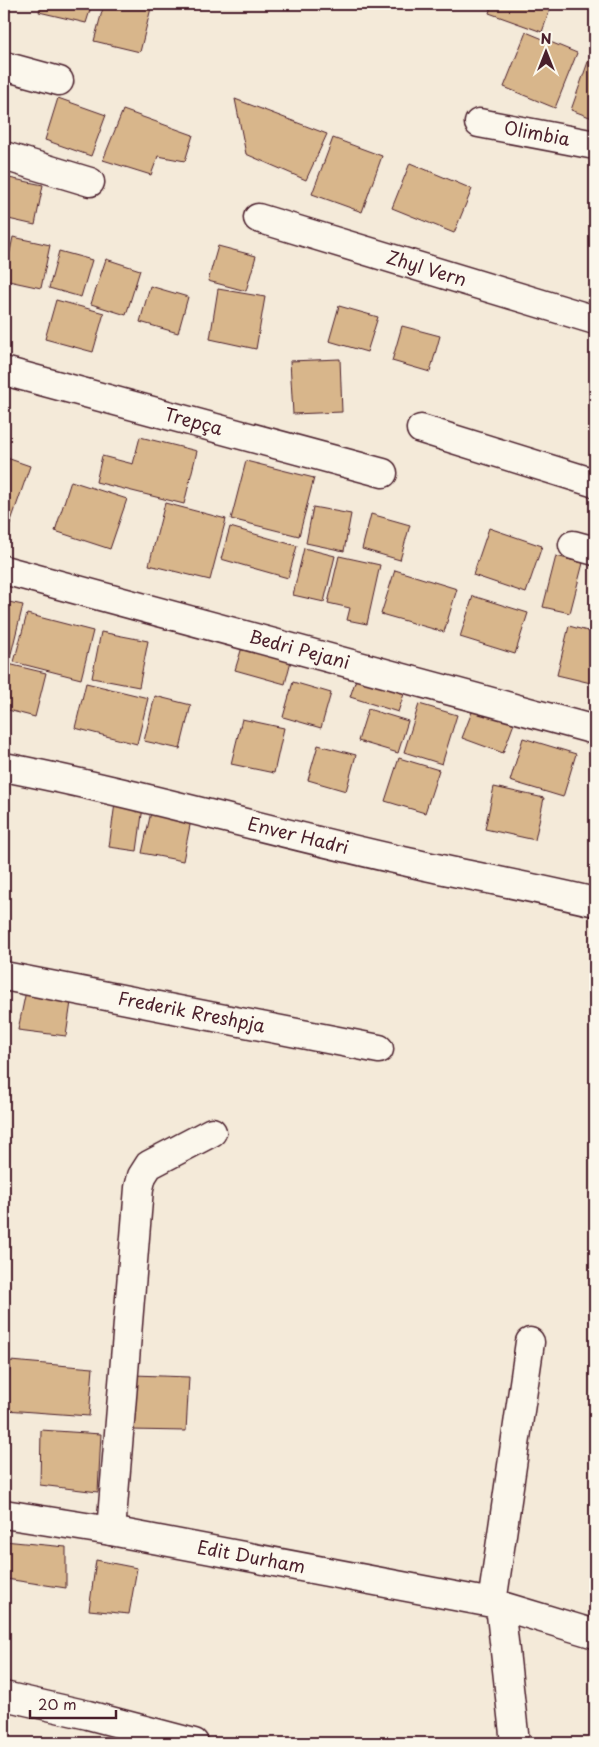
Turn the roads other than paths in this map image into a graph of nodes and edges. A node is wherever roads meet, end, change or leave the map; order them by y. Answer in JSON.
{"nodes":[{"id":1,"x":4,"y":66,"type":"edge"},
{"id":2,"x":59,"y":81,"type":"dead end"},
{"id":3,"x":479,"y":123,"type":"dead end"},
{"id":4,"x":595,"y":145,"type":"edge"},
{"id":5,"x":4,"y":156,"type":"edge"},
{"id":6,"x":90,"y":182,"type":"dead end"},
{"id":7,"x":258,"y":218,"type":"dead end"},
{"id":8,"x":595,"y":320,"type":"edge"},
{"id":9,"x":4,"y":371,"type":"edge"},
{"id":10,"x":421,"y":428,"type":"dead end"},
{"id":11,"x":383,"y":473,"type":"dead end"},
{"id":12,"x":595,"y":483,"type":"edge"},
{"id":13,"x":4,"y":570,"type":"edge"},
{"id":14,"x":595,"y":730,"type":"edge"},
{"id":15,"x":4,"y":767,"type":"edge"},
{"id":16,"x":595,"y":902,"type":"edge"},
{"id":17,"x":4,"y":976,"type":"edge"},
{"id":18,"x":378,"y":1049,"type":"dead end"},
{"id":19,"x":212,"y":1132,"type":"dead end"},
{"id":20,"x":530,"y":1342,"type":"dead end"},
{"id":21,"x":4,"y":1514,"type":"edge"},
{"id":22,"x":112,"y":1531,"type":"junction"},
{"id":23,"x":496,"y":1604,"type":"junction"},
{"id":24,"x":595,"y":1634,"type":"edge"},
{"id":25,"x":4,"y":1696,"type":"edge"},
{"id":26,"x":194,"y":1743,"type":"edge"},
{"id":27,"x":514,"y":1743,"type":"edge"}],
"edges":[{"from":1,"to":2,"type":"street"},
{"from":3,"to":4,"type":"street","name":"Olimbia"},
{"from":5,"to":6,"type":"street"},
{"from":7,"to":8,"type":"street","name":"Zhyl Vern"},
{"from":9,"to":11,"type":"street","name":"Trepça"},
{"from":10,"to":12,"type":"street"},
{"from":13,"to":14,"type":"street","name":"Bedri Pejani"},
{"from":15,"to":16,"type":"street","name":"Enver Hadri"},
{"from":17,"to":18,"type":"street","name":"Frederik Rreshpja"},
{"from":19,"to":22,"type":"street"},
{"from":20,"to":23,"type":"street"},
{"from":21,"to":22,"type":"street","name":"Edit Durham"},
{"from":22,"to":23,"type":"street","name":"Edit Durham"},
{"from":23,"to":24,"type":"street","name":"Edit Durham"},
{"from":23,"to":27,"type":"street"},
{"from":25,"to":26,"type":"street"}]}
